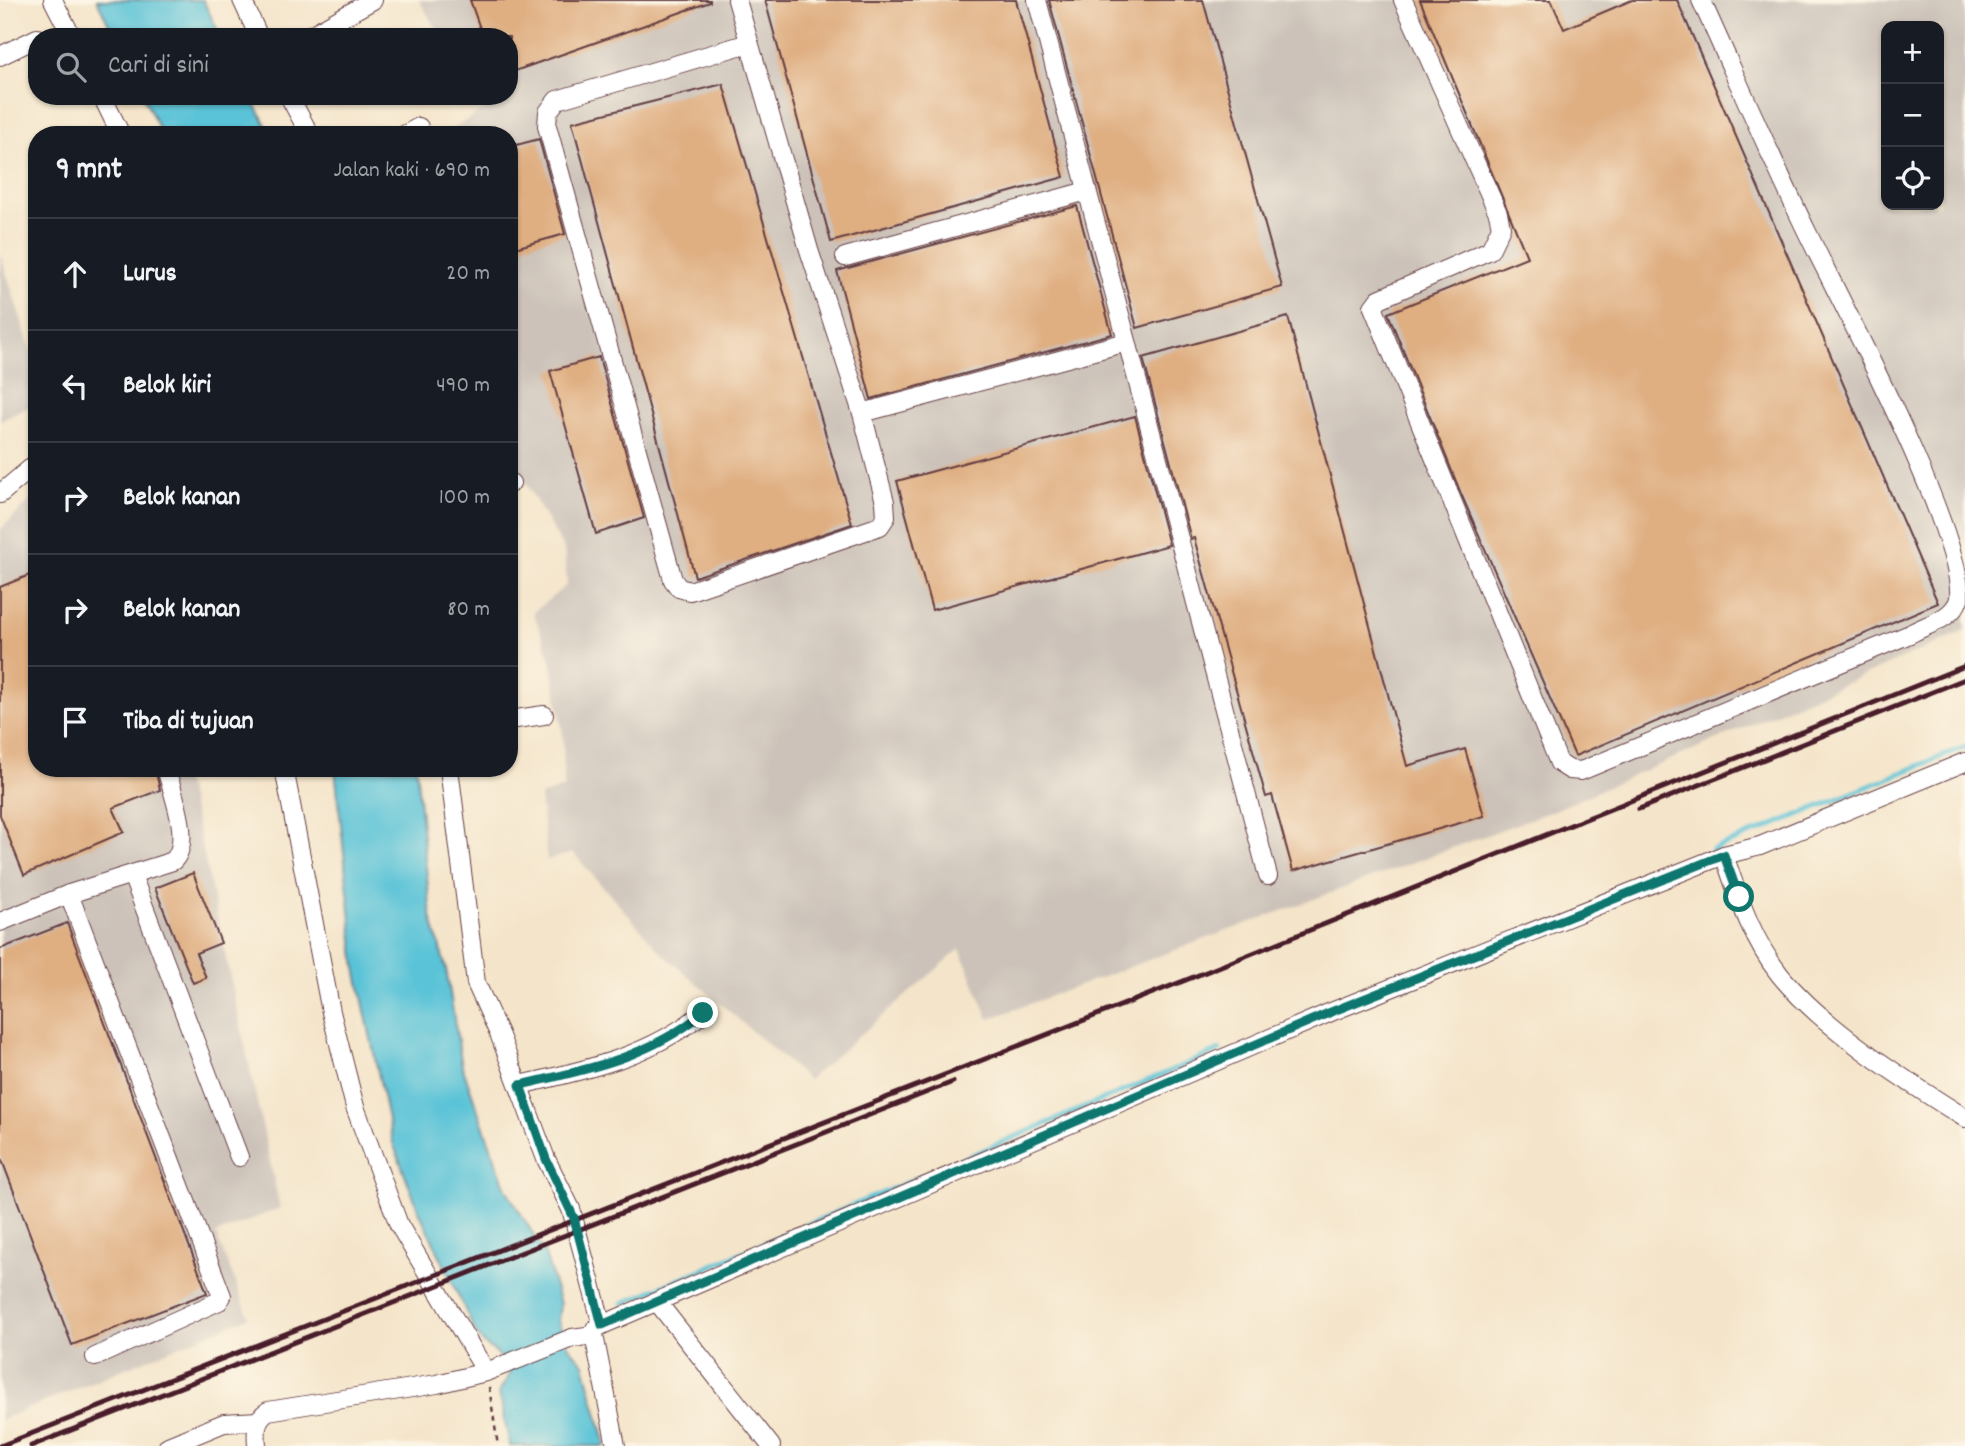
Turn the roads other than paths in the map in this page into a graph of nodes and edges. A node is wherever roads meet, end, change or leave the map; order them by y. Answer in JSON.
{"nodes":[{"id":1,"x":53,"y":0,"type":"edge"},
{"id":2,"x":242,"y":0,"type":"edge"},
{"id":3,"x":373,"y":0,"type":"edge"},
{"id":4,"x":737,"y":0,"type":"edge"},
{"id":5,"x":1037,"y":0,"type":"edge"},
{"id":6,"x":1403,"y":0,"type":"edge"},
{"id":7,"x":1701,"y":0,"type":"edge"},
{"id":8,"x":67,"y":28,"type":"edge"},
{"id":9,"x":255,"y":28,"type":"edge"},
{"id":10,"x":323,"y":28,"type":"edge"},
{"id":11,"x":28,"y":43,"type":"edge"},
{"id":12,"x":749,"y":43,"type":"junction"},
{"id":13,"x":0,"y":56,"type":"edge"},
{"id":14,"x":106,"y":105,"type":"edge"},
{"id":15,"x":294,"y":105,"type":"edge"},
{"id":16,"x":117,"y":126,"type":"edge"},
{"id":17,"x":305,"y":126,"type":"edge"},
{"id":18,"x":1087,"y":191,"type":"junction"},
{"id":19,"x":845,"y":257,"type":"dead end"},
{"id":20,"x":1127,"y":342,"type":"junction"},
{"id":21,"x":862,"y":413,"type":"junction"},
{"id":22,"x":28,"y":471,"type":"edge"},
{"id":23,"x":0,"y":494,"type":"edge"},
{"id":24,"x":544,"y":715,"type":"dead end"},
{"id":25,"x":518,"y":719,"type":"edge"},
{"id":26,"x":1965,"y":762,"type":"edge"},
{"id":27,"x":168,"y":777,"type":"edge"},
{"id":28,"x":286,"y":777,"type":"edge"},
{"id":29,"x":450,"y":777,"type":"edge"},
{"id":30,"x":1724,"y":855,"type":"junction"},
{"id":31,"x":132,"y":874,"type":"junction"},
{"id":32,"x":1268,"y":876,"type":"dead end"},
{"id":33,"x":69,"y":894,"type":"junction"},
{"id":34,"x":0,"y":922,"type":"edge"},
{"id":35,"x":703,"y":1013,"type":"dead end"},
{"id":36,"x":520,"y":1085,"type":"junction"},
{"id":37,"x":1965,"y":1118,"type":"edge"},
{"id":38,"x":239,"y":1157,"type":"dead end"},
{"id":39,"x":658,"y":1303,"type":"junction"},
{"id":40,"x":598,"y":1330,"type":"junction"},
{"id":41,"x":95,"y":1357,"type":"dead end"},
{"id":42,"x":492,"y":1370,"type":"junction"},
{"id":43,"x":258,"y":1421,"type":"junction"},
{"id":44,"x":168,"y":1446,"type":"edge"},
{"id":45,"x":257,"y":1446,"type":"edge"},
{"id":46,"x":616,"y":1446,"type":"edge"},
{"id":47,"x":771,"y":1446,"type":"edge"}],
"edges":[{"from":1,"to":8,"type":"street"},
{"from":2,"to":9,"type":"street"},
{"from":3,"to":10,"type":"street"},
{"from":4,"to":12,"type":"street"},
{"from":5,"to":18,"type":"street"},
{"from":6,"to":7,"type":"street"},
{"from":11,"to":13,"type":"street"},
{"from":12,"to":21,"type":"street"},
{"from":12,"to":21,"type":"street"},
{"from":14,"to":16,"type":"street"},
{"from":15,"to":17,"type":"street"},
{"from":18,"to":19,"type":"street"},
{"from":18,"to":20,"type":"street"},
{"from":20,"to":21,"type":"street"},
{"from":20,"to":32,"type":"street"},
{"from":22,"to":23,"type":"street"},
{"from":24,"to":25,"type":"street"},
{"from":26,"to":30,"type":"street"},
{"from":27,"to":31,"type":"street"},
{"from":28,"to":42,"type":"street"},
{"from":29,"to":36,"type":"street"},
{"from":30,"to":37,"type":"street"},
{"from":30,"to":39,"type":"street"},
{"from":31,"to":33,"type":"street"},
{"from":31,"to":38,"type":"street"},
{"from":33,"to":34,"type":"street"},
{"from":33,"to":41,"type":"street"},
{"from":35,"to":36,"type":"street"},
{"from":36,"to":40,"type":"street"},
{"from":39,"to":40,"type":"street"},
{"from":39,"to":47,"type":"street"},
{"from":40,"to":42,"type":"street"},
{"from":40,"to":46,"type":"street"},
{"from":42,"to":43,"type":"street"},
{"from":43,"to":44,"type":"street"},
{"from":43,"to":45,"type":"street"}]}
